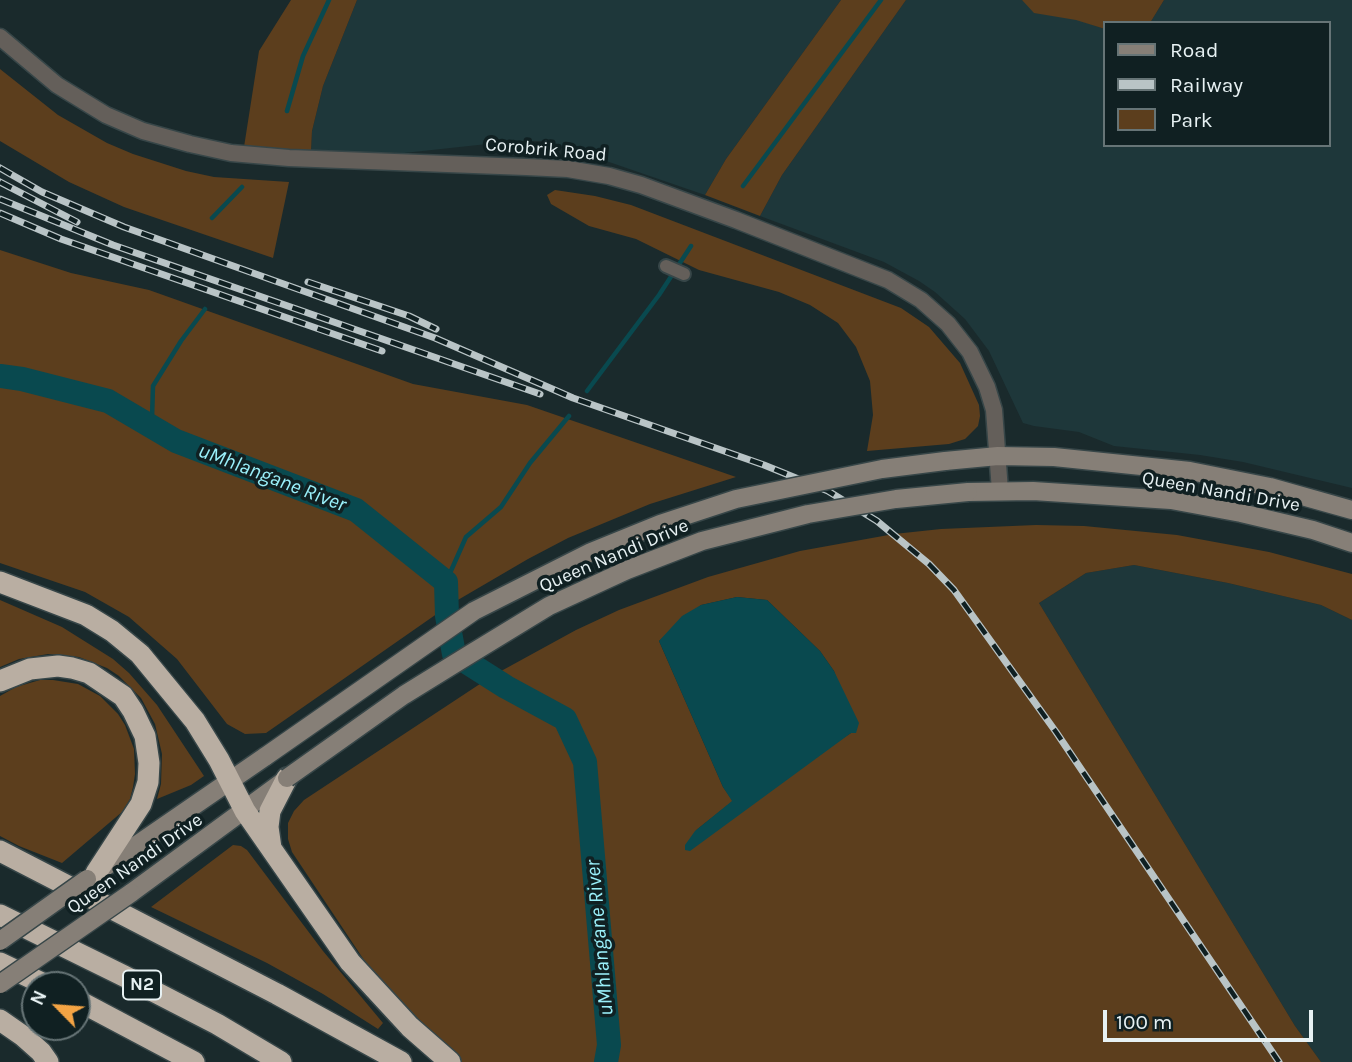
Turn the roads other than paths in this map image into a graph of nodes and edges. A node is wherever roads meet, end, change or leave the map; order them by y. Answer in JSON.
{"nodes":[{"id":1,"x":0,"y":37,"type":"edge"},
{"id":2,"x":666,"y":266,"type":"dead end"},
{"id":3,"x":684,"y":274,"type":"dead end"},
{"id":4,"x":998,"y":456,"type":"junction"},
{"id":5,"x":1000,"y":491,"type":"junction"},
{"id":6,"x":1352,"y":510,"type":"edge"},
{"id":7,"x":1352,"y":543,"type":"edge"},
{"id":8,"x":0,"y":582,"type":"edge"},
{"id":9,"x":0,"y":681,"type":"edge"},
{"id":10,"x":287,"y":778,"type":"junction"},
{"id":11,"x":229,"y":781,"type":"junction"},
{"id":12,"x":245,"y":811,"type":"junction"},
{"id":13,"x":0,"y":851,"type":"edge"},
{"id":14,"x":272,"y":851,"type":"junction"},
{"id":15,"x":92,"y":876,"type":"junction"},
{"id":16,"x":0,"y":915,"type":"edge"},
{"id":17,"x":0,"y":941,"type":"edge"},
{"id":18,"x":0,"y":963,"type":"edge"},
{"id":19,"x":21,"y":973,"type":"edge"},
{"id":20,"x":0,"y":985,"type":"edge"},
{"id":21,"x":91,"y":1007,"type":"edge"},
{"id":22,"x":0,"y":1020,"type":"edge"},
{"id":23,"x":48,"y":1062,"type":"edge"},
{"id":24,"x":194,"y":1062,"type":"edge"},
{"id":25,"x":281,"y":1062,"type":"edge"},
{"id":26,"x":401,"y":1062,"type":"edge"},
{"id":27,"x":450,"y":1062,"type":"edge"}],
"edges":[{"from":1,"to":4,"type":"street","name":"Corobrik Road"},
{"from":2,"to":3,"type":"street"},
{"from":4,"to":5,"type":"street","name":"Corobrik Road"},
{"from":4,"to":6,"type":"main road","name":"Queen Nandi Drive"},
{"from":4,"to":11,"type":"main road","name":"Queen Nandi Drive","bridge":true},
{"from":5,"to":7,"type":"main road","name":"Queen Nandi Drive"},
{"from":5,"to":10,"type":"main road","name":"Queen Nandi Drive","bridge":true},
{"from":8,"to":11,"type":"highway"},
{"from":9,"to":15,"type":"highway"},
{"from":10,"to":12,"type":"main road","name":"Queen Nandi Drive"},
{"from":10,"to":14,"type":"highway"},
{"from":11,"to":12,"type":"highway"},
{"from":11,"to":15,"type":"main road","name":"Queen Nandi Drive"},
{"from":12,"to":14,"type":"highway"},
{"from":12,"to":20,"type":"main road","name":"Queen Nandi Drive","bridge":true},
{"from":13,"to":26,"type":"highway"},
{"from":14,"to":27,"type":"highway"},
{"from":15,"to":17,"type":"main road","name":"Queen Nandi Drive","bridge":true},
{"from":16,"to":25,"type":"highway","number":"N2"},
{"from":18,"to":19,"type":"highway"},
{"from":21,"to":24,"type":"highway","number":"N2"},
{"from":22,"to":23,"type":"highway"}]}
